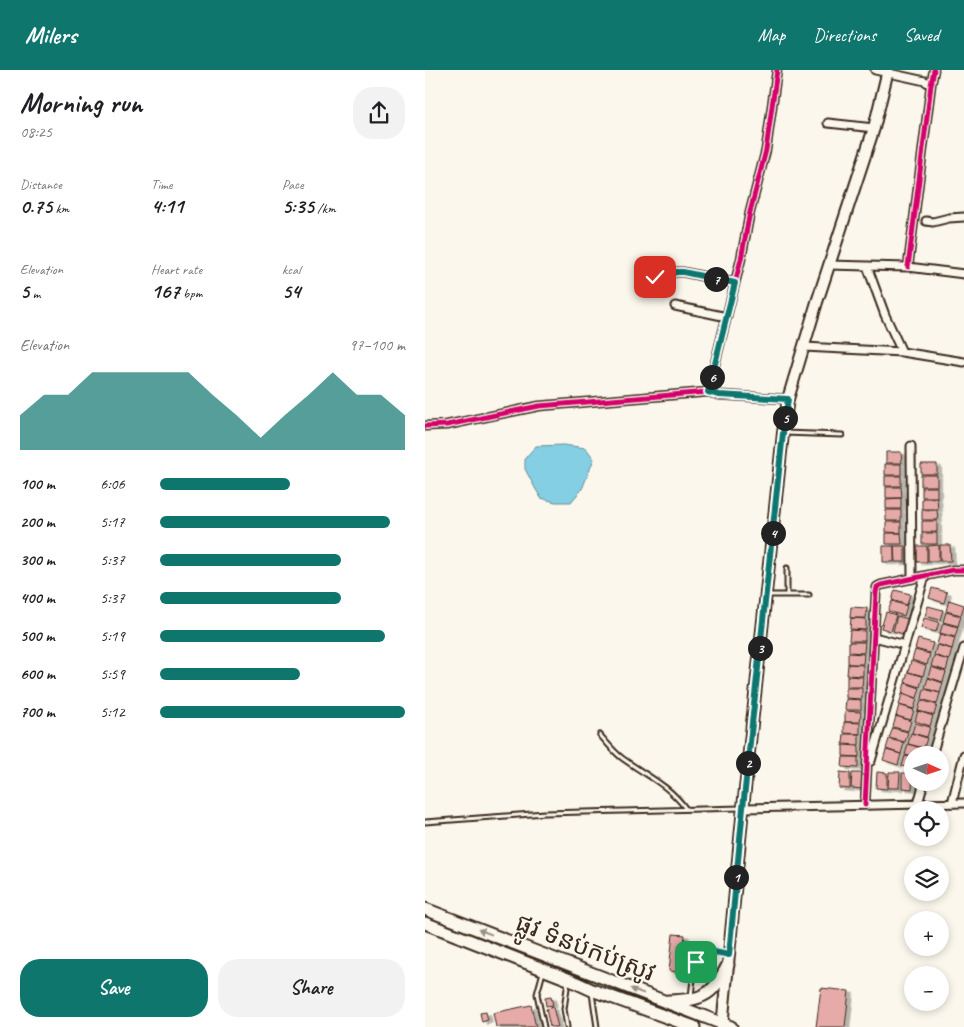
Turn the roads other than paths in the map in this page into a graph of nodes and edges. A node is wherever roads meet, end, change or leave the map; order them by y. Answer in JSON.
{"nodes":[{"id":1,"x":777,"y":70,"type":"edge"},
{"id":2,"x":875,"y":70,"type":"edge"},
{"id":3,"x":934,"y":70,"type":"edge"},
{"id":4,"x":887,"y":72,"type":"edge"},
{"id":5,"x":931,"y":85,"type":"junction"},
{"id":6,"x":829,"y":123,"type":"dead end"},
{"id":7,"x":874,"y":128,"type":"junction"},
{"id":8,"x":964,"y":217,"type":"edge"},
{"id":9,"x":926,"y":221,"type":"dead end"},
{"id":10,"x":828,"y":265,"type":"junction"},
{"id":11,"x":867,"y":266,"type":"junction"},
{"id":12,"x":908,"y":267,"type":"junction"},
{"id":13,"x":964,"y":274,"type":"edge"},
{"id":14,"x":655,"y":277,"type":"dead end"},
{"id":15,"x":735,"y":283,"type":"junction"},
{"id":16,"x":675,"y":306,"type":"dead end"},
{"id":17,"x":727,"y":317,"type":"junction"},
{"id":18,"x":804,"y":347,"type":"junction"},
{"id":19,"x":902,"y":352,"type":"junction"},
{"id":20,"x":964,"y":362,"type":"edge"},
{"id":21,"x":708,"y":392,"type":"junction"},
{"id":22,"x":788,"y":399,"type":"junction"},
{"id":23,"x":425,"y":426,"type":"edge"},
{"id":24,"x":783,"y":433,"type":"junction"},
{"id":25,"x":842,"y":435,"type":"dead end"},
{"id":26,"x":911,"y":446,"type":"dead end"},
{"id":27,"x":787,"y":568,"type":"dead end"},
{"id":28,"x":964,"y":570,"type":"edge"},
{"id":29,"x":925,"y":576,"type":"junction"},
{"id":30,"x":912,"y":579,"type":"junction"},
{"id":31,"x":766,"y":594,"type":"junction"},
{"id":32,"x":787,"y":595,"type":"junction"},
{"id":33,"x":809,"y":595,"type":"dead end"},
{"id":34,"x":874,"y":637,"type":"junction"},
{"id":35,"x":905,"y":644,"type":"junction"},
{"id":36,"x":964,"y":648,"type":"edge"},
{"id":37,"x":600,"y":735,"type":"dead end"},
{"id":38,"x":935,"y":746,"type":"edge"},
{"id":39,"x":964,"y":755,"type":"edge"},
{"id":40,"x":867,"y":773,"type":"junction"},
{"id":41,"x":949,"y":803,"type":"edge"},
{"id":42,"x":952,"y":803,"type":"junction"},
{"id":43,"x":964,"y":803,"type":"edge"},
{"id":44,"x":904,"y":804,"type":"edge"},
{"id":45,"x":865,"y":805,"type":"junction"},
{"id":46,"x":743,"y":808,"type":"junction"},
{"id":47,"x":687,"y":809,"type":"junction"},
{"id":48,"x":425,"y":822,"type":"edge"},
{"id":49,"x":425,"y":909,"type":"edge"},
{"id":50,"x":425,"y":923,"type":"edge"},
{"id":51,"x":729,"y":960,"type":"junction"},
{"id":52,"x":543,"y":969,"type":"junction"},
{"id":53,"x":568,"y":979,"type":"junction"},
{"id":54,"x":592,"y":990,"type":"junction"},
{"id":55,"x":691,"y":1000,"type":"junction"},
{"id":56,"x":664,"y":1002,"type":"junction"},
{"id":57,"x":725,"y":1026,"type":"edge"},
{"id":58,"x":544,"y":1027,"type":"edge"},
{"id":59,"x":567,"y":1027,"type":"edge"},
{"id":60,"x":597,"y":1027,"type":"edge"},
{"id":61,"x":694,"y":1027,"type":"edge"}],
"edges":[{"from":1,"to":15,"type":"street"},
{"from":2,"to":4,"type":"street"},
{"from":3,"to":5,"type":"street"},
{"from":4,"to":5,"type":"street"},
{"from":4,"to":7,"type":"main road"},
{"from":5,"to":12,"type":"street"},
{"from":6,"to":7,"type":"street"},
{"from":7,"to":10,"type":"main road"},
{"from":8,"to":9,"type":"street"},
{"from":10,"to":11,"type":"street"},
{"from":10,"to":18,"type":"main road"},
{"from":11,"to":12,"type":"street"},
{"from":11,"to":19,"type":"street"},
{"from":12,"to":13,"type":"street"},
{"from":14,"to":15,"type":"street"},
{"from":15,"to":17,"type":"street"},
{"from":16,"to":17,"type":"street"},
{"from":17,"to":21,"type":"street"},
{"from":18,"to":19,"type":"street"},
{"from":18,"to":22,"type":"main road"},
{"from":19,"to":20,"type":"street"},
{"from":21,"to":22,"type":"street"},
{"from":21,"to":23,"type":"street"},
{"from":22,"to":24,"type":"main road"},
{"from":24,"to":25,"type":"lane"},
{"from":24,"to":31,"type":"main road"},
{"from":26,"to":30,"type":"street"},
{"from":27,"to":32,"type":"lane"},
{"from":28,"to":29,"type":"street"},
{"from":29,"to":30,"type":"street"},
{"from":29,"to":35,"type":"street"},
{"from":30,"to":34,"type":"street"},
{"from":31,"to":32,"type":"lane"},
{"from":31,"to":46,"type":"main road"},
{"from":32,"to":33,"type":"lane"},
{"from":34,"to":35,"type":"street"},
{"from":34,"to":40,"type":"street"},
{"from":35,"to":40,"type":"street"},
{"from":36,"to":38,"type":"street"},
{"from":37,"to":47,"type":"lane"},
{"from":39,"to":42,"type":"street"},
{"from":40,"to":45,"type":"street"},
{"from":41,"to":42,"type":"street"},
{"from":42,"to":43,"type":"street"},
{"from":44,"to":45,"type":"street"},
{"from":45,"to":46,"type":"street"},
{"from":46,"to":47,"type":"lane"},
{"from":46,"to":51,"type":"main road"},
{"from":47,"to":48,"type":"lane"},
{"from":56,"to":49,"type":"main road","name":"ផ្លូវ ទំនប់កប់ស្រូវ","one_way":true},
{"from":50,"to":52,"type":"main road","name":"ផ្លូវ ទំនប់កប់ស្រូវ"},
{"from":51,"to":55,"type":"main road"},
{"from":51,"to":55,"type":"lane"},
{"from":51,"to":57,"type":"main road"},
{"from":52,"to":53,"type":"main road","name":"ផ្លូវ ទំនប់កប់ស្រូវ"},
{"from":52,"to":58,"type":"lane"},
{"from":53,"to":54,"type":"main road","name":"ផ្លូវ ទំនប់កប់ស្រូវ"},
{"from":53,"to":59,"type":"lane"},
{"from":54,"to":60,"type":"lane"},
{"from":54,"to":61,"type":"main road","name":"ផ្លូវ ទំនប់កប់ស្រូវ"},
{"from":55,"to":56,"type":"main road"},
{"from":56,"to":57,"type":"main road","name":"ផ្លូវ ទំនប់កប់ស្រូវ"}]}
